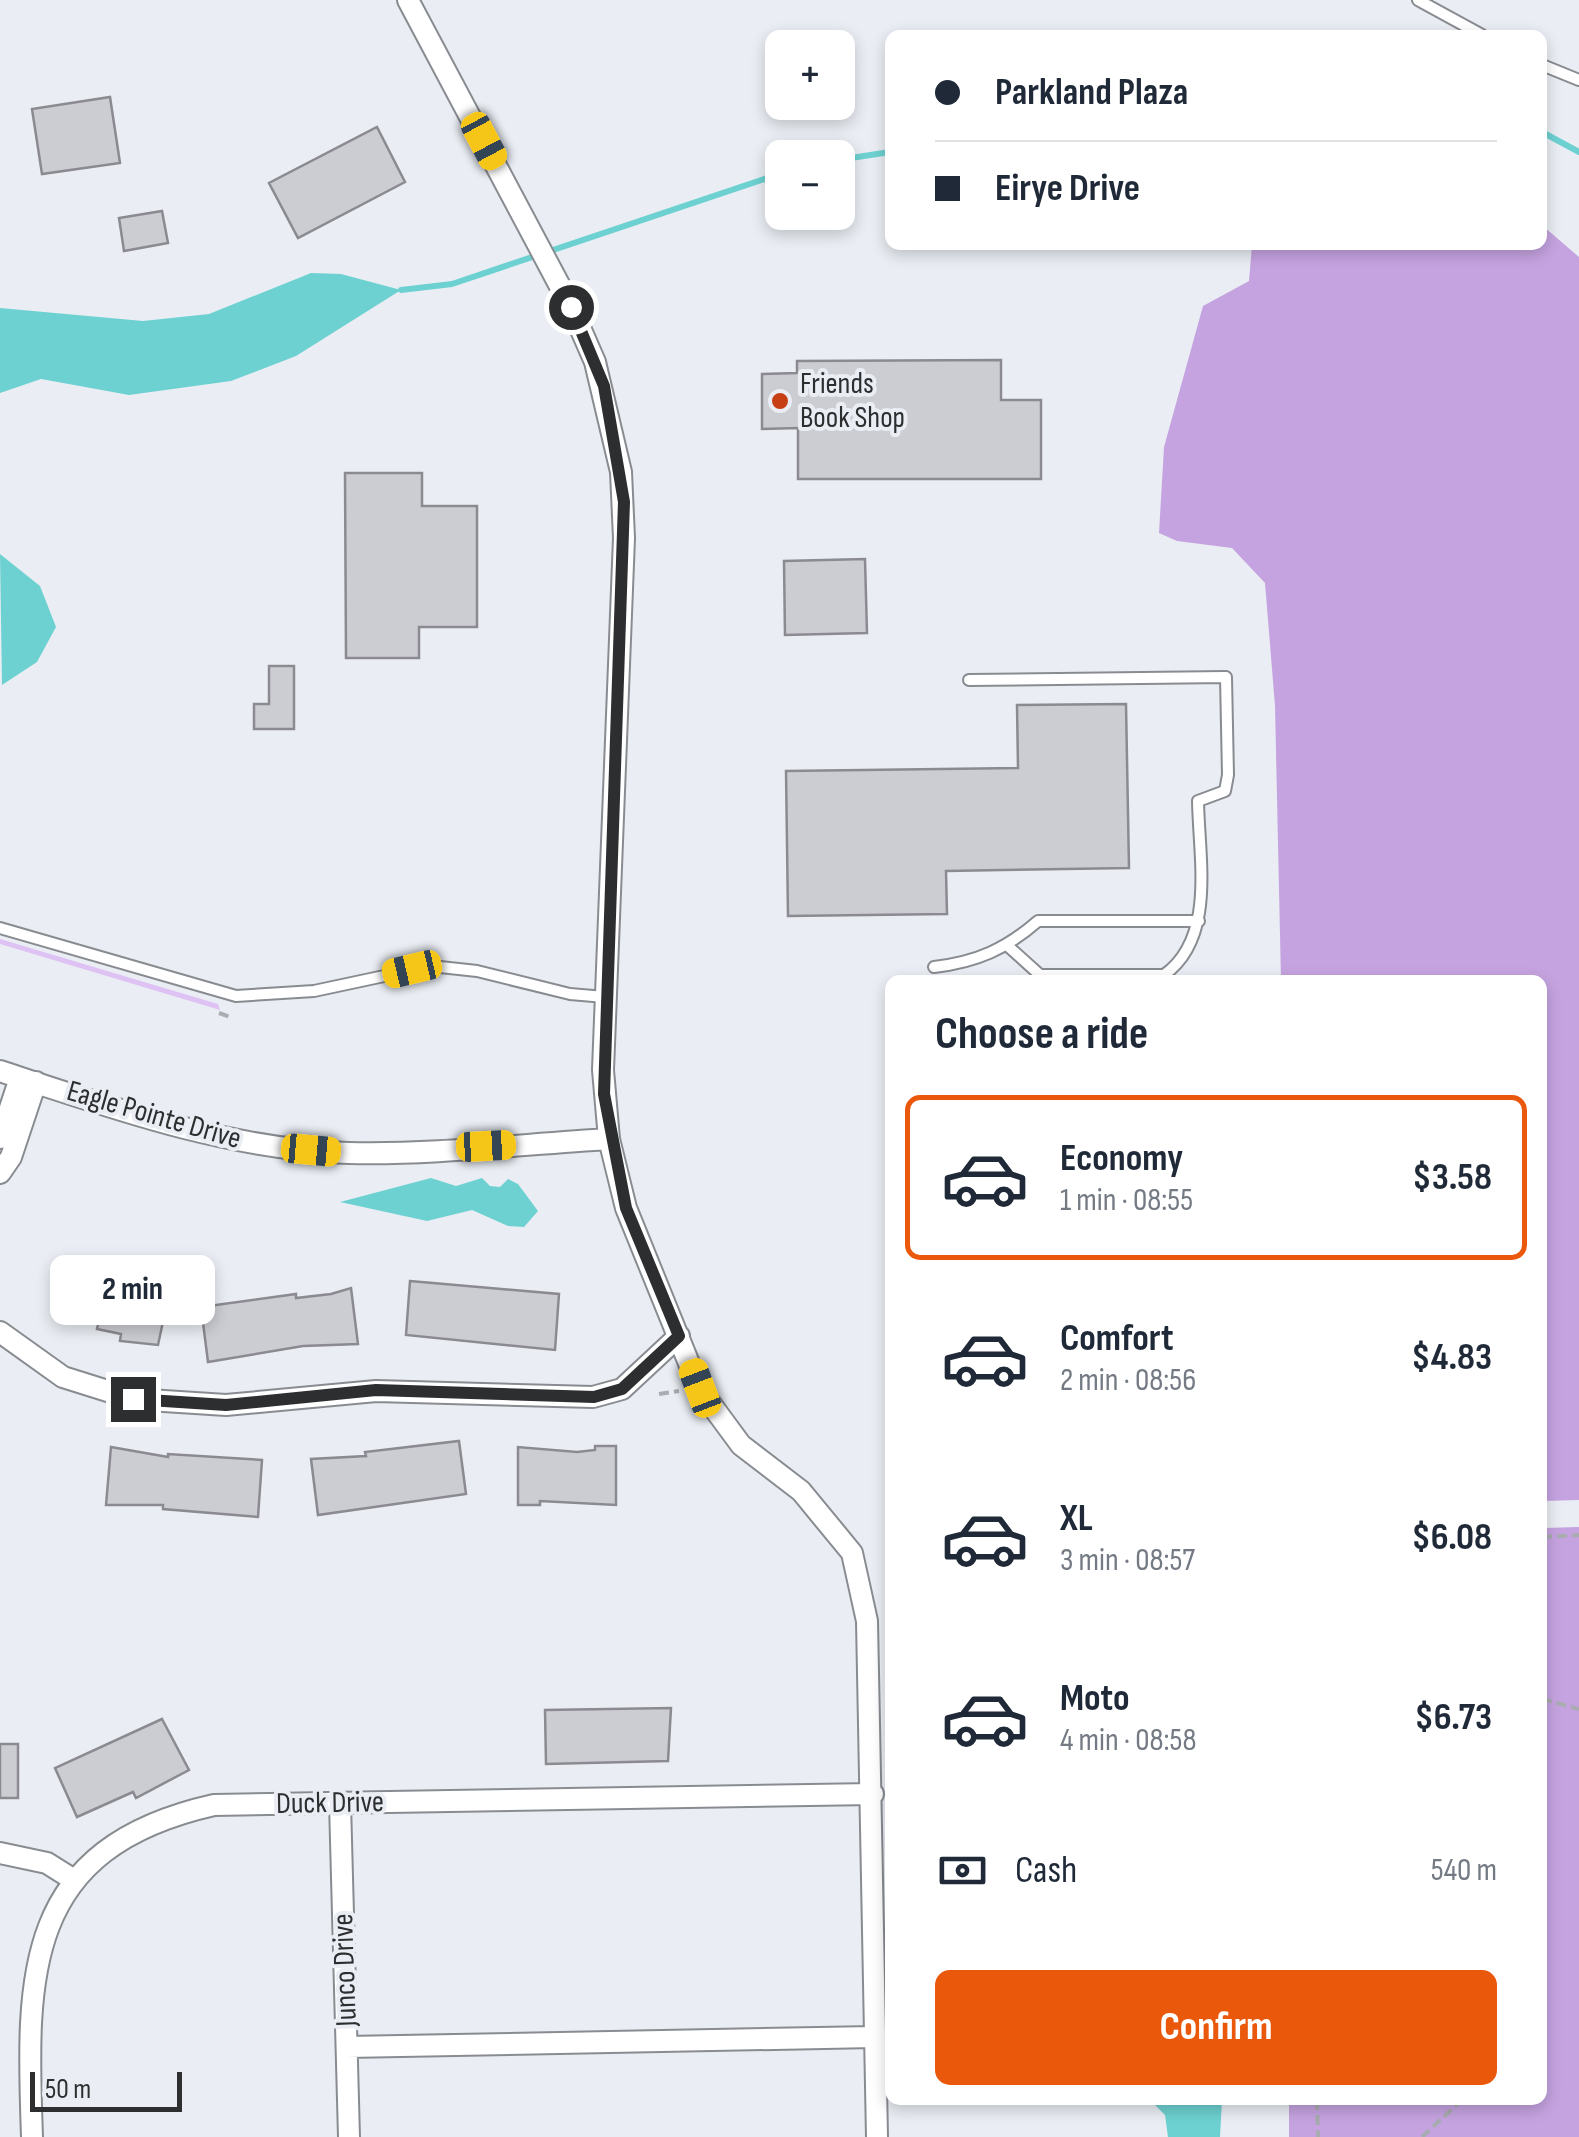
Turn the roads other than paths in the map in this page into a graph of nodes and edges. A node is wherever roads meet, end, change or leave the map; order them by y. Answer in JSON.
{"nodes":[{"id":1,"x":408,"y":0,"type":"edge"},
{"id":2,"x":1418,"y":0,"type":"edge"},
{"id":3,"x":1473,"y":30,"type":"edge"},
{"id":4,"x":1547,"y":68,"type":"edge"},
{"id":5,"x":1579,"y":80,"type":"edge"},
{"id":6,"x":969,"y":680,"type":"dead end"},
{"id":7,"x":1199,"y":921,"type":"junction"},
{"id":8,"x":0,"y":928,"type":"edge"},
{"id":9,"x":1009,"y":947,"type":"junction"},
{"id":10,"x":934,"y":968,"type":"dead end"},
{"id":11,"x":1039,"y":975,"type":"edge"},
{"id":12,"x":1165,"y":975,"type":"edge"},
{"id":13,"x":606,"y":997,"type":"junction"},
{"id":14,"x":19,"y":1077,"type":"edge"},
{"id":15,"x":0,"y":1138,"type":"edge"},
{"id":16,"x":609,"y":1139,"type":"junction"},
{"id":17,"x":0,"y":1173,"type":"edge"},
{"id":18,"x":0,"y":1332,"type":"edge"},
{"id":19,"x":679,"y":1336,"type":"junction"},
{"id":20,"x":873,"y":1794,"type":"junction"},
{"id":21,"x":340,"y":1803,"type":"junction"},
{"id":22,"x":0,"y":1853,"type":"edge"},
{"id":23,"x":74,"y":1880,"type":"junction"},
{"id":24,"x":874,"y":2038,"type":"junction"},
{"id":25,"x":347,"y":2047,"type":"junction"},
{"id":26,"x":32,"y":2137,"type":"edge"},
{"id":27,"x":350,"y":2137,"type":"edge"},
{"id":28,"x":877,"y":2137,"type":"edge"}],
"edges":[{"from":1,"to":13,"type":"street"},
{"from":2,"to":3,"type":"lane"},
{"from":4,"to":5,"type":"lane"},
{"from":6,"to":7,"type":"lane"},
{"from":7,"to":9,"type":"lane"},
{"from":7,"to":12,"type":"lane"},
{"from":8,"to":13,"type":"lane"},
{"from":9,"to":10,"type":"lane"},
{"from":9,"to":11,"type":"lane"},
{"from":13,"to":16,"type":"street"},
{"from":14,"to":15,"type":"street"},
{"from":14,"to":16,"type":"street","name":"Eagle Pointe Drive"},
{"from":14,"to":17,"type":"street"},
{"from":16,"to":19,"type":"street"},
{"from":18,"to":19,"type":"street"},
{"from":19,"to":20,"type":"street"},
{"from":20,"to":21,"type":"street","name":"Duck Drive"},
{"from":20,"to":24,"type":"street"},
{"from":21,"to":23,"type":"street","name":"Duck Drive"},
{"from":21,"to":25,"type":"street","name":"Junco Drive"},
{"from":22,"to":23,"type":"street"},
{"from":23,"to":26,"type":"street","name":"Duck Drive"},
{"from":24,"to":25,"type":"street"},
{"from":24,"to":28,"type":"street"},
{"from":25,"to":27,"type":"street","name":"Junco Drive"}]}
